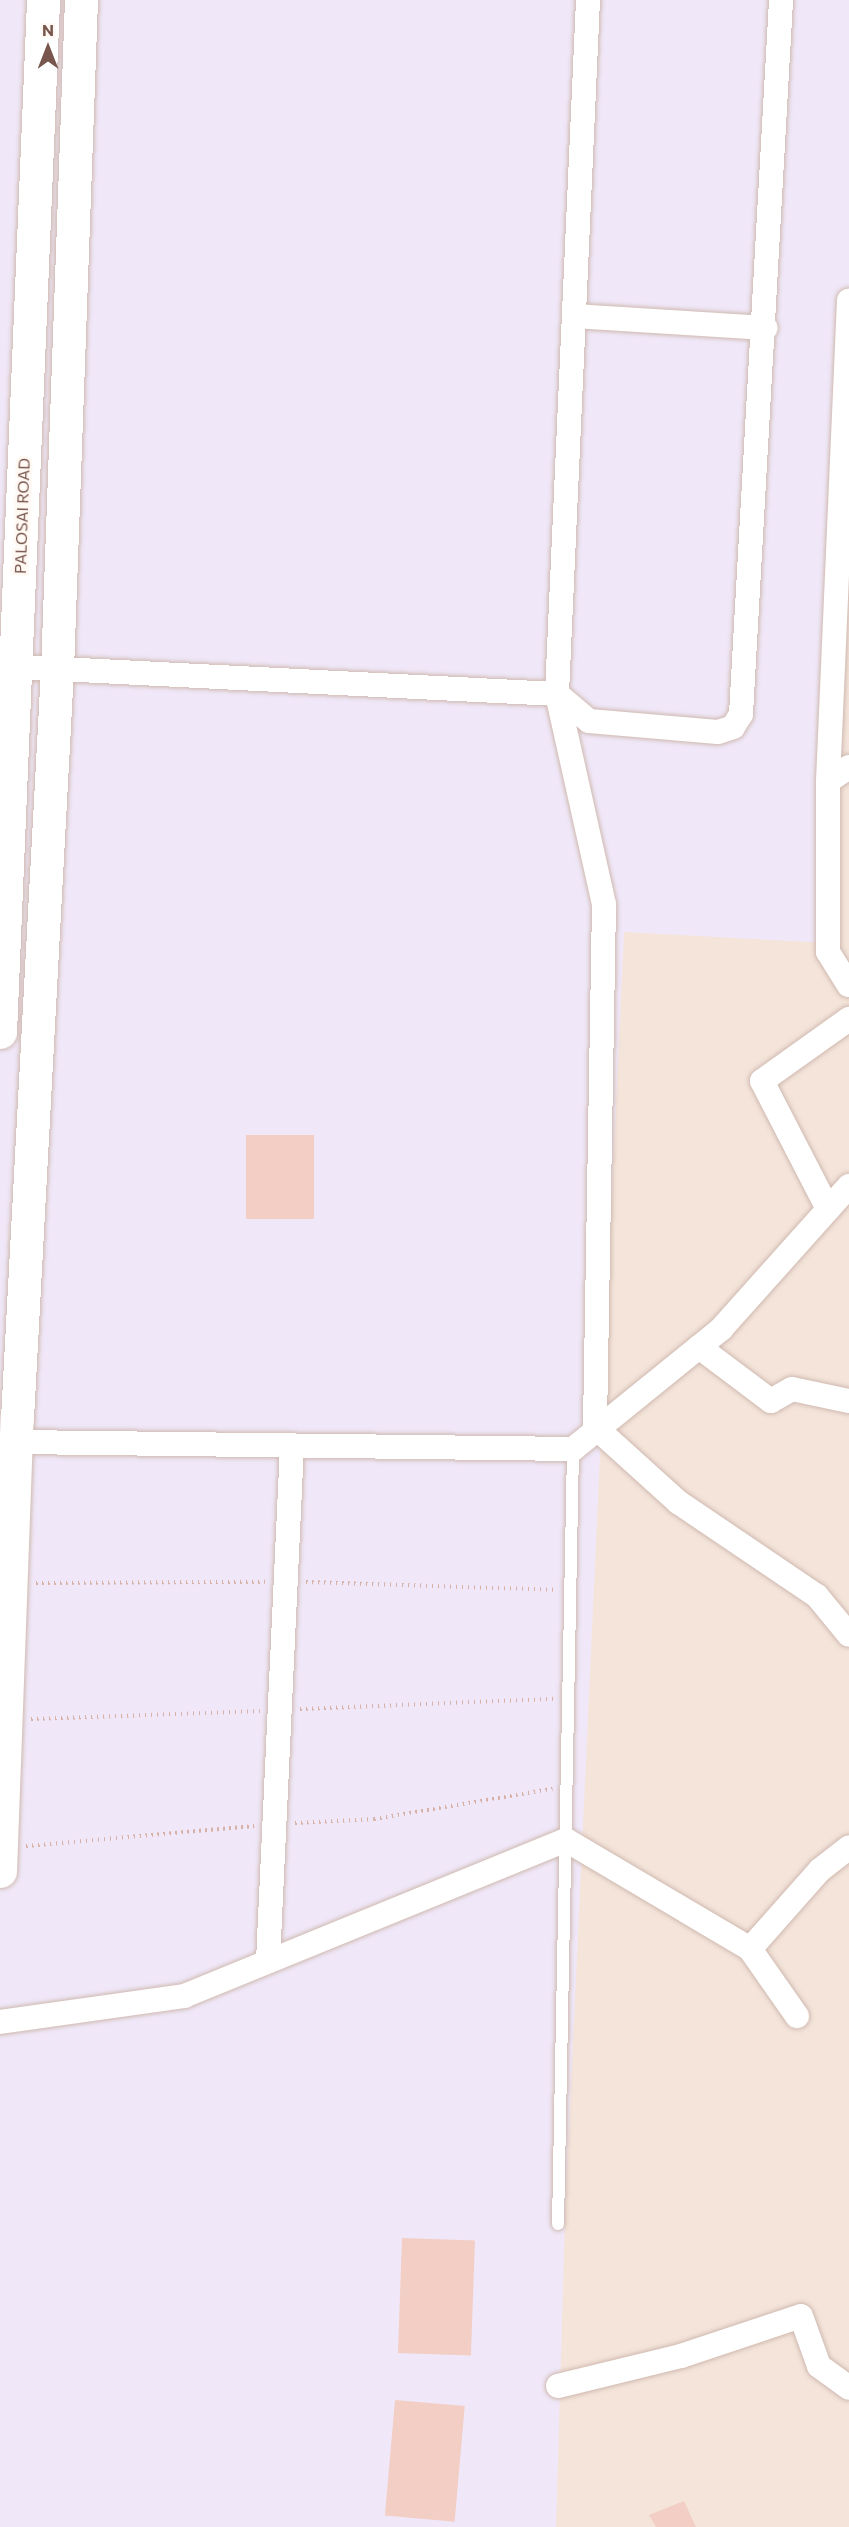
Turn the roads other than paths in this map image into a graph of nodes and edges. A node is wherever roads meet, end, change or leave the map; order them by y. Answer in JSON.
{"nodes":[{"id":1,"x":43,"y":0,"type":"edge"},
{"id":2,"x":81,"y":0,"type":"edge"},
{"id":3,"x":588,"y":0,"type":"edge"},
{"id":4,"x":782,"y":0,"type":"edge"},
{"id":5,"x":849,"y":300,"type":"edge"},
{"id":6,"x":574,"y":316,"type":"junction"},
{"id":7,"x":766,"y":328,"type":"junction"},
{"id":8,"x":845,"y":400,"type":"edge"},
{"id":9,"x":843,"y":522,"type":"edge"},
{"id":10,"x":8,"y":666,"type":"edge"},
{"id":11,"x":57,"y":670,"type":"junction"},
{"id":12,"x":556,"y":694,"type":"junction"},
{"id":13,"x":849,"y":767,"type":"edge"},
{"id":14,"x":828,"y":781,"type":"junction"},
{"id":15,"x":849,"y":985,"type":"edge"},
{"id":16,"x":849,"y":1019,"type":"edge"},
{"id":17,"x":0,"y":1032,"type":"edge"},
{"id":18,"x":849,"y":1186,"type":"edge"},
{"id":19,"x":828,"y":1209,"type":"junction"},
{"id":20,"x":699,"y":1347,"type":"junction"},
{"id":21,"x":849,"y":1401,"type":"edge"},
{"id":22,"x":595,"y":1428,"type":"junction"},
{"id":23,"x":8,"y":1441,"type":"edge"},
{"id":24,"x":292,"y":1446,"type":"junction"},
{"id":25,"x":573,"y":1449,"type":"junction"},
{"id":26,"x":849,"y":1635,"type":"edge"},
{"id":27,"x":566,"y":1840,"type":"junction"},
{"id":28,"x":849,"y":1846,"type":"edge"},
{"id":29,"x":0,"y":1871,"type":"edge"},
{"id":30,"x":750,"y":1948,"type":"junction"},
{"id":31,"x":268,"y":1961,"type":"junction"},
{"id":32,"x":797,"y":2016,"type":"dead end"},
{"id":33,"x":0,"y":2022,"type":"edge"},
{"id":34,"x":558,"y":2224,"type":"dead end"},
{"id":35,"x":558,"y":2386,"type":"dead end"},
{"id":36,"x":849,"y":2388,"type":"edge"}],
"edges":[{"from":1,"to":10,"type":"street","name":"PALOSAI ROAD"},
{"from":2,"to":11,"type":"street"},
{"from":3,"to":6,"type":"street"},
{"from":4,"to":7,"type":"street"},
{"from":5,"to":8,"type":"street"},
{"from":6,"to":7,"type":"street"},
{"from":6,"to":12,"type":"street"},
{"from":7,"to":12,"type":"street"},
{"from":8,"to":9,"type":"street"},
{"from":9,"to":14,"type":"street"},
{"from":10,"to":11,"type":"street"},
{"from":10,"to":17,"type":"street","name":"PALOSAI ROAD"},
{"from":11,"to":12,"type":"street"},
{"from":11,"to":23,"type":"street"},
{"from":12,"to":22,"type":"street"},
{"from":13,"to":14,"type":"street"},
{"from":14,"to":15,"type":"street"},
{"from":16,"to":19,"type":"street"},
{"from":18,"to":19,"type":"street"},
{"from":19,"to":20,"type":"street"},
{"from":20,"to":21,"type":"street"},
{"from":20,"to":22,"type":"street"},
{"from":22,"to":25,"type":"street"},
{"from":22,"to":26,"type":"street"},
{"from":23,"to":24,"type":"street"},
{"from":23,"to":29,"type":"street"},
{"from":24,"to":25,"type":"street"},
{"from":24,"to":31,"type":"street"},
{"from":25,"to":27,"type":"lane"},
{"from":27,"to":30,"type":"street"},
{"from":27,"to":31,"type":"street"},
{"from":27,"to":34,"type":"lane"},
{"from":28,"to":30,"type":"street"},
{"from":30,"to":32,"type":"street"},
{"from":31,"to":33,"type":"street"},
{"from":35,"to":36,"type":"street"}]}
